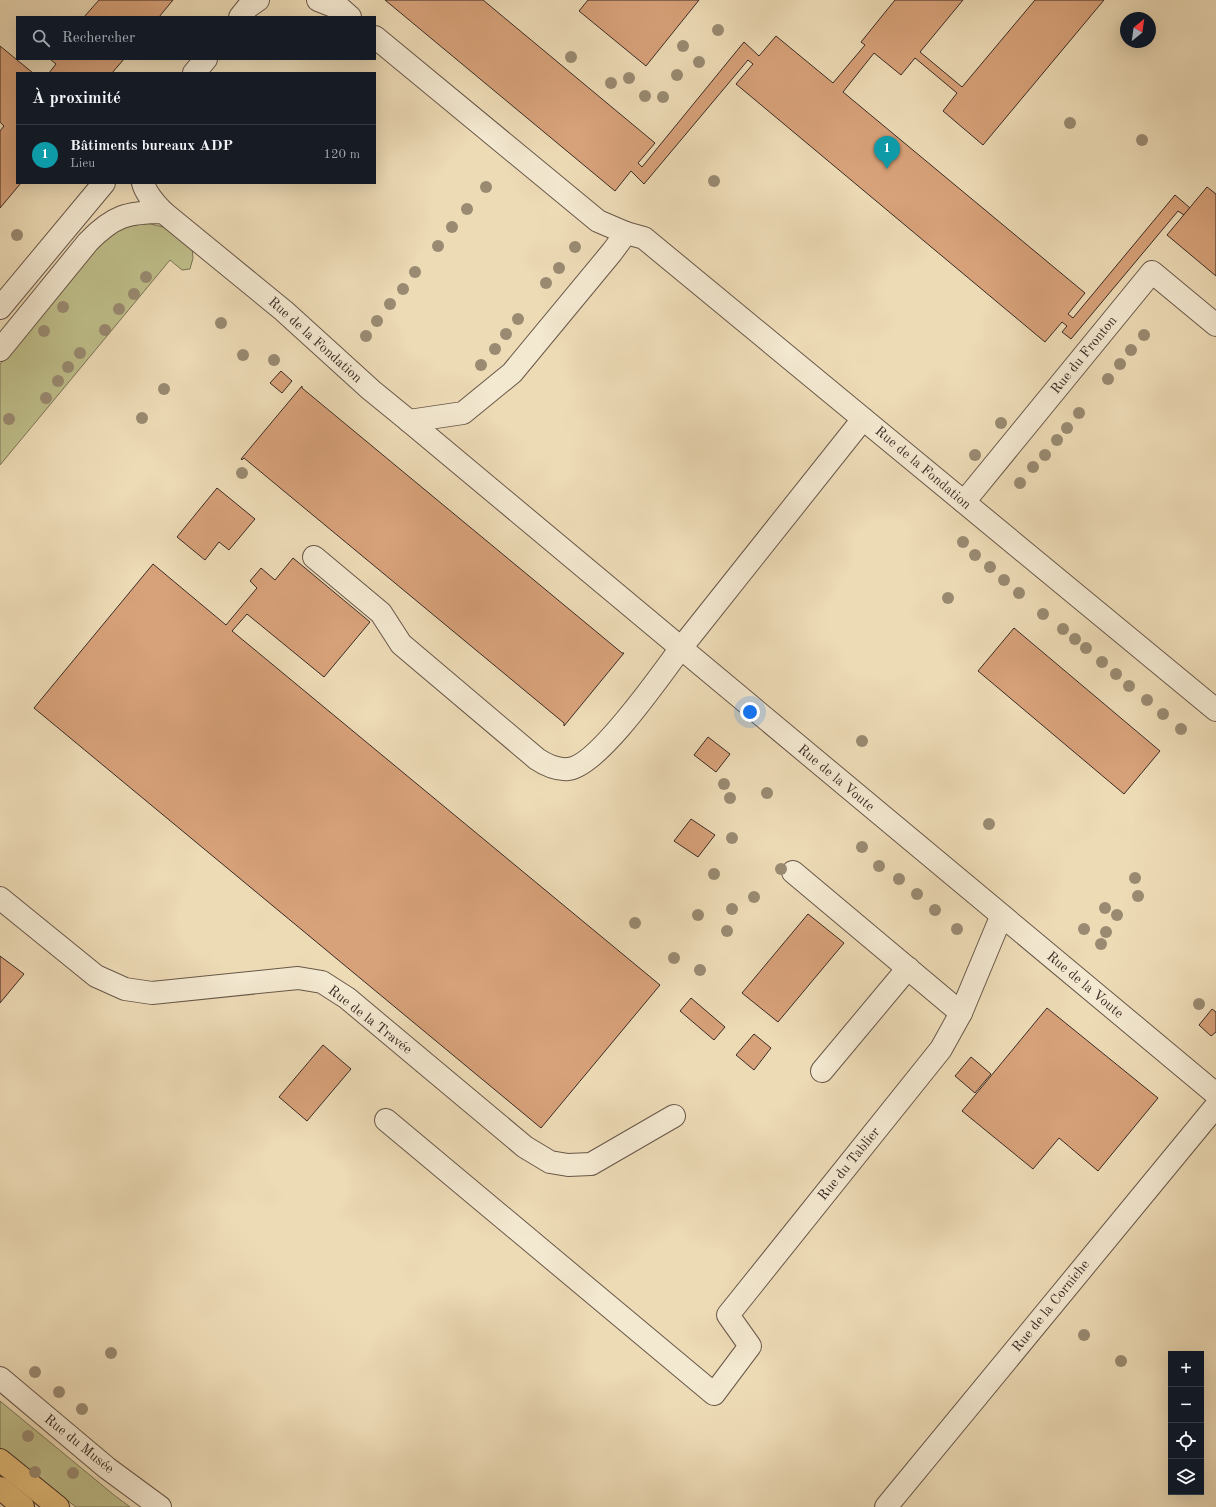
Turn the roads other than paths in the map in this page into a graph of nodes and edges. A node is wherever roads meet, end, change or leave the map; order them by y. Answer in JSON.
{"nodes":[{"id":1,"x":258,"y":0,"type":"edge"},
{"id":2,"x":318,"y":0,"type":"edge"},
{"id":3,"x":241,"y":16,"type":"edge"},
{"id":4,"x":349,"y":16,"type":"edge"},
{"id":5,"x":376,"y":38,"type":"edge"},
{"id":6,"x":205,"y":60,"type":"edge"},
{"id":7,"x":195,"y":72,"type":"edge"},
{"id":8,"x":103,"y":184,"type":"edge"},
{"id":9,"x":144,"y":184,"type":"edge"},
{"id":10,"x":163,"y":212,"type":"junction"},
{"id":11,"x":626,"y":233,"type":"junction"},
{"id":12,"x":0,"y":308,"type":"edge"},
{"id":13,"x":0,"y":316,"type":"edge"},
{"id":14,"x":1216,"y":325,"type":"edge"},
{"id":15,"x":16,"y":330,"type":"junction"},
{"id":16,"x":0,"y":350,"type":"edge"},
{"id":17,"x":863,"y":419,"type":"junction"},
{"id":18,"x":409,"y":421,"type":"junction"},
{"id":19,"x":964,"y":502,"type":"junction"},
{"id":20,"x":314,"y":557,"type":"dead end"},
{"id":21,"x":681,"y":648,"type":"junction"},
{"id":22,"x":1216,"y":710,"type":"edge"},
{"id":23,"x":793,"y":872,"type":"dead end"},
{"id":24,"x":0,"y":898,"type":"edge"},
{"id":25,"x":1001,"y":917,"type":"junction"},
{"id":26,"x":908,"y":968,"type":"junction"},
{"id":27,"x":961,"y":1012,"type":"junction"},
{"id":28,"x":822,"y":1071,"type":"dead end"},
{"id":29,"x":1216,"y":1094,"type":"edge"},
{"id":30,"x":1216,"y":1106,"type":"edge"},
{"id":31,"x":674,"y":1116,"type":"dead end"},
{"id":32,"x":386,"y":1120,"type":"dead end"},
{"id":33,"x":0,"y":1378,"type":"edge"},
{"id":34,"x":0,"y":1460,"type":"edge"},
{"id":35,"x":0,"y":1488,"type":"edge"},
{"id":36,"x":23,"y":1507,"type":"edge"},
{"id":37,"x":58,"y":1507,"type":"edge"},
{"id":38,"x":160,"y":1507,"type":"edge"},
{"id":39,"x":886,"y":1507,"type":"edge"}],
"edges":[{"from":1,"to":3,"type":"lane"},
{"from":2,"to":4,"type":"lane"},
{"from":5,"to":11,"type":"lane","name":"Rue de la Fondation"},
{"from":6,"to":7,"type":"lane"},
{"from":8,"to":12,"type":"lane"},
{"from":9,"to":10,"type":"lane","name":"Rue de la Fondation"},
{"from":10,"to":15,"type":"lane"},
{"from":10,"to":18,"type":"lane","name":"Rue de la Fondation"},
{"from":11,"to":17,"type":"lane","name":"Rue de la Fondation"},
{"from":11,"to":18,"type":"lane"},
{"from":13,"to":15,"type":"lane"},
{"from":14,"to":19,"type":"lane","name":"Rue du Fronton"},
{"from":15,"to":16,"type":"lane"},
{"from":17,"to":19,"type":"lane","name":"Rue de la Fondation"},
{"from":17,"to":21,"type":"lane"},
{"from":18,"to":21,"type":"lane","name":"Rue de la Fondation"},
{"from":19,"to":22,"type":"lane","name":"Rue de la Fondation"},
{"from":20,"to":21,"type":"lane"},
{"from":21,"to":25,"type":"lane","name":"Rue de la Voute"},
{"from":23,"to":26,"type":"lane"},
{"from":24,"to":31,"type":"lane","name":"Rue de la Travée"},
{"from":25,"to":27,"type":"lane","name":"Rue du Tablier"},
{"from":25,"to":29,"type":"lane","name":"Rue de la Voute"},
{"from":26,"to":27,"type":"lane"},
{"from":26,"to":28,"type":"lane"},
{"from":27,"to":32,"type":"lane","name":"Rue du Tablier"},
{"from":30,"to":39,"type":"lane","name":"Rue de la Corniche"},
{"from":33,"to":38,"type":"lane","name":"Rue du Musée"},
{"from":34,"to":37,"type":"main road"},
{"from":35,"to":36,"type":"main road"}]}
